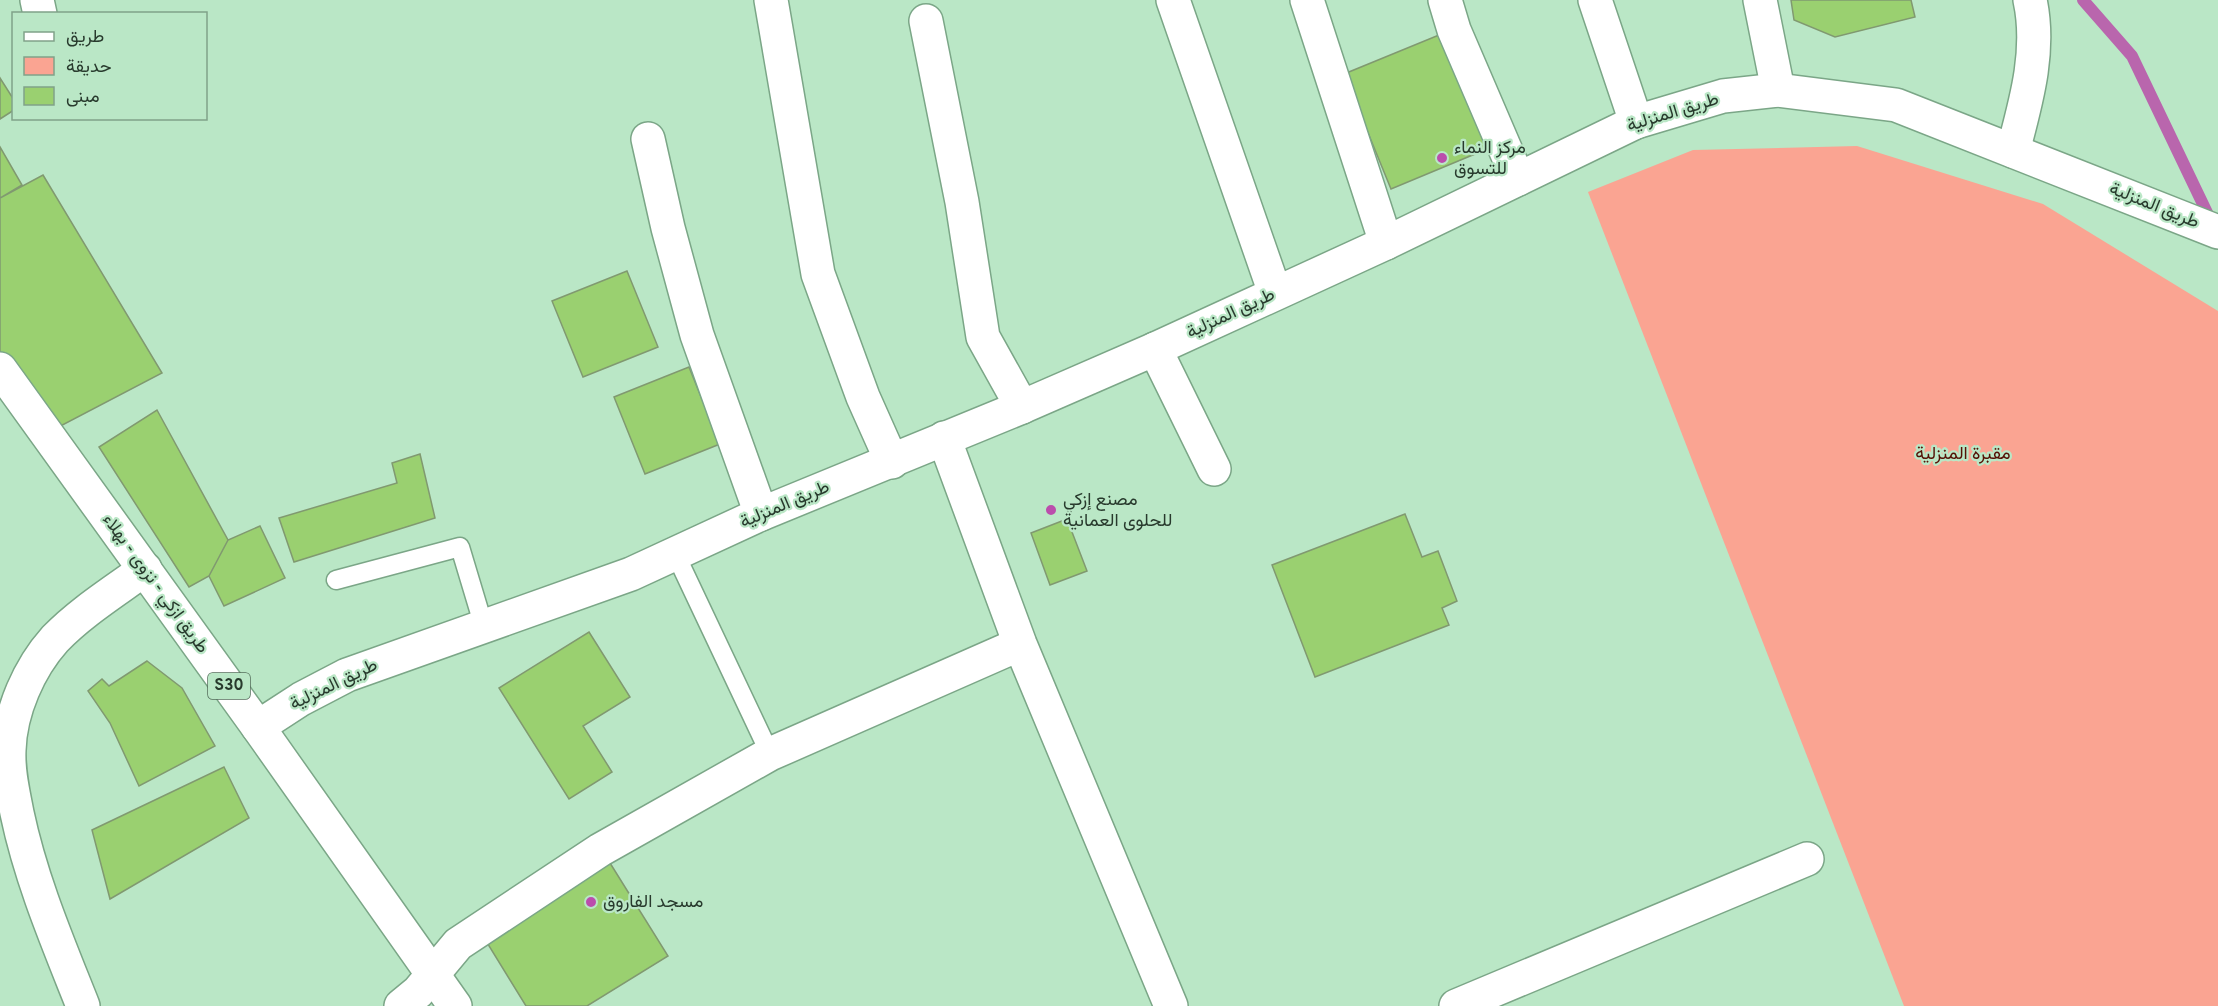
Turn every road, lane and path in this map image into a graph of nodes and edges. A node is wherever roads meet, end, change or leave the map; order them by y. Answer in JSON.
{"nodes":[{"id":1,"x":771,"y":0,"type":"edge"},
{"id":2,"x":1173,"y":0,"type":"edge"},
{"id":3,"x":1307,"y":0,"type":"edge"},
{"id":4,"x":1445,"y":0,"type":"edge"},
{"id":5,"x":1595,"y":0,"type":"edge"},
{"id":6,"x":1760,"y":0,"type":"edge"},
{"id":7,"x":2030,"y":0,"type":"edge"},
{"id":8,"x":926,"y":21,"type":"dead end"},
{"id":9,"x":1778,"y":90,"type":"junction"},
{"id":10,"x":1636,"y":122,"type":"junction"},
{"id":11,"x":648,"y":139,"type":"dead end"},
{"id":12,"x":2013,"y":151,"type":"junction"},
{"id":13,"x":1518,"y":179,"type":"junction"},
{"id":14,"x":2218,"y":232,"type":"edge"},
{"id":15,"x":1386,"y":243,"type":"junction"},
{"id":16,"x":1275,"y":293,"type":"junction"},
{"id":17,"x":1155,"y":349,"type":"junction"},
{"id":18,"x":0,"y":369,"type":"edge"},
{"id":19,"x":1022,"y":407,"type":"junction"},
{"id":20,"x":944,"y":438,"type":"junction"},
{"id":21,"x":892,"y":462,"type":"junction"},
{"id":22,"x":1214,"y":469,"type":"dead end"},
{"id":23,"x":761,"y":514,"type":"junction"},
{"id":24,"x":675,"y":553,"type":"junction"},
{"id":25,"x":145,"y":569,"type":"junction"},
{"id":26,"x":336,"y":579,"type":"dead end"},
{"id":27,"x":484,"y":627,"type":"junction"},
{"id":28,"x":1020,"y":644,"type":"junction"},
{"id":29,"x":258,"y":727,"type":"junction"},
{"id":30,"x":770,"y":754,"type":"junction"},
{"id":31,"x":1807,"y":859,"type":"dead end"},
{"id":32,"x":433,"y":974,"type":"junction"},
{"id":33,"x":83,"y":1006,"type":"edge"},
{"id":34,"x":401,"y":1006,"type":"edge"},
{"id":35,"x":455,"y":1006,"type":"edge"},
{"id":36,"x":1172,"y":1006,"type":"edge"},
{"id":37,"x":1456,"y":1006,"type":"edge"}],
"edges":[{"from":1,"to":21,"type":"street"},
{"from":2,"to":16,"type":"street"},
{"from":3,"to":15,"type":"street"},
{"from":4,"to":13,"type":"street"},
{"from":5,"to":10,"type":"street"},
{"from":6,"to":9,"type":"street"},
{"from":7,"to":12,"type":"street"},
{"from":8,"to":19,"type":"street"},
{"from":9,"to":10,"type":"street","name":"طريق المنزلية"},
{"from":9,"to":12,"type":"street","name":"طريق المنزلية"},
{"from":10,"to":13,"type":"street","name":"طريق المنزلية"},
{"from":11,"to":23,"type":"street"},
{"from":12,"to":14,"type":"street","name":"طريق المنزلية"},
{"from":13,"to":15,"type":"street","name":"طريق المنزلية"},
{"from":15,"to":16,"type":"street","name":"طريق المنزلية"},
{"from":16,"to":17,"type":"street","name":"طريق المنزلية"},
{"from":17,"to":19,"type":"street","name":"طريق المنزلية"},
{"from":17,"to":22,"type":"street"},
{"from":18,"to":25,"type":"street","name":"طريق ازكي - نزوى - بهلاء","number":"S30"},
{"from":19,"to":20,"type":"street","name":"طريق المنزلية"},
{"from":20,"to":21,"type":"street","name":"طريق المنزلية"},
{"from":20,"to":28,"type":"street"},
{"from":21,"to":23,"type":"street","name":"طريق المنزلية"},
{"from":23,"to":24,"type":"street","name":"طريق المنزلية"},
{"from":24,"to":27,"type":"street","name":"طريق المنزلية"},
{"from":24,"to":30,"type":"lane"},
{"from":25,"to":29,"type":"street","name":"طريق ازكي - نزوى - بهلاء","number":"S30"},
{"from":25,"to":33,"type":"street"},
{"from":26,"to":27,"type":"lane"},
{"from":27,"to":29,"type":"street","name":"طريق المنزلية"},
{"from":28,"to":30,"type":"street"},
{"from":28,"to":36,"type":"street"},
{"from":29,"to":32,"type":"street","name":"طريق ازكي - نزوى - بهلاء","number":"S30"},
{"from":30,"to":32,"type":"street"},
{"from":31,"to":37,"type":"street"},
{"from":32,"to":34,"type":"street"},
{"from":32,"to":35,"type":"street","name":"طريق ازكي - نزوى - بهلاء","number":"S30"}]}
